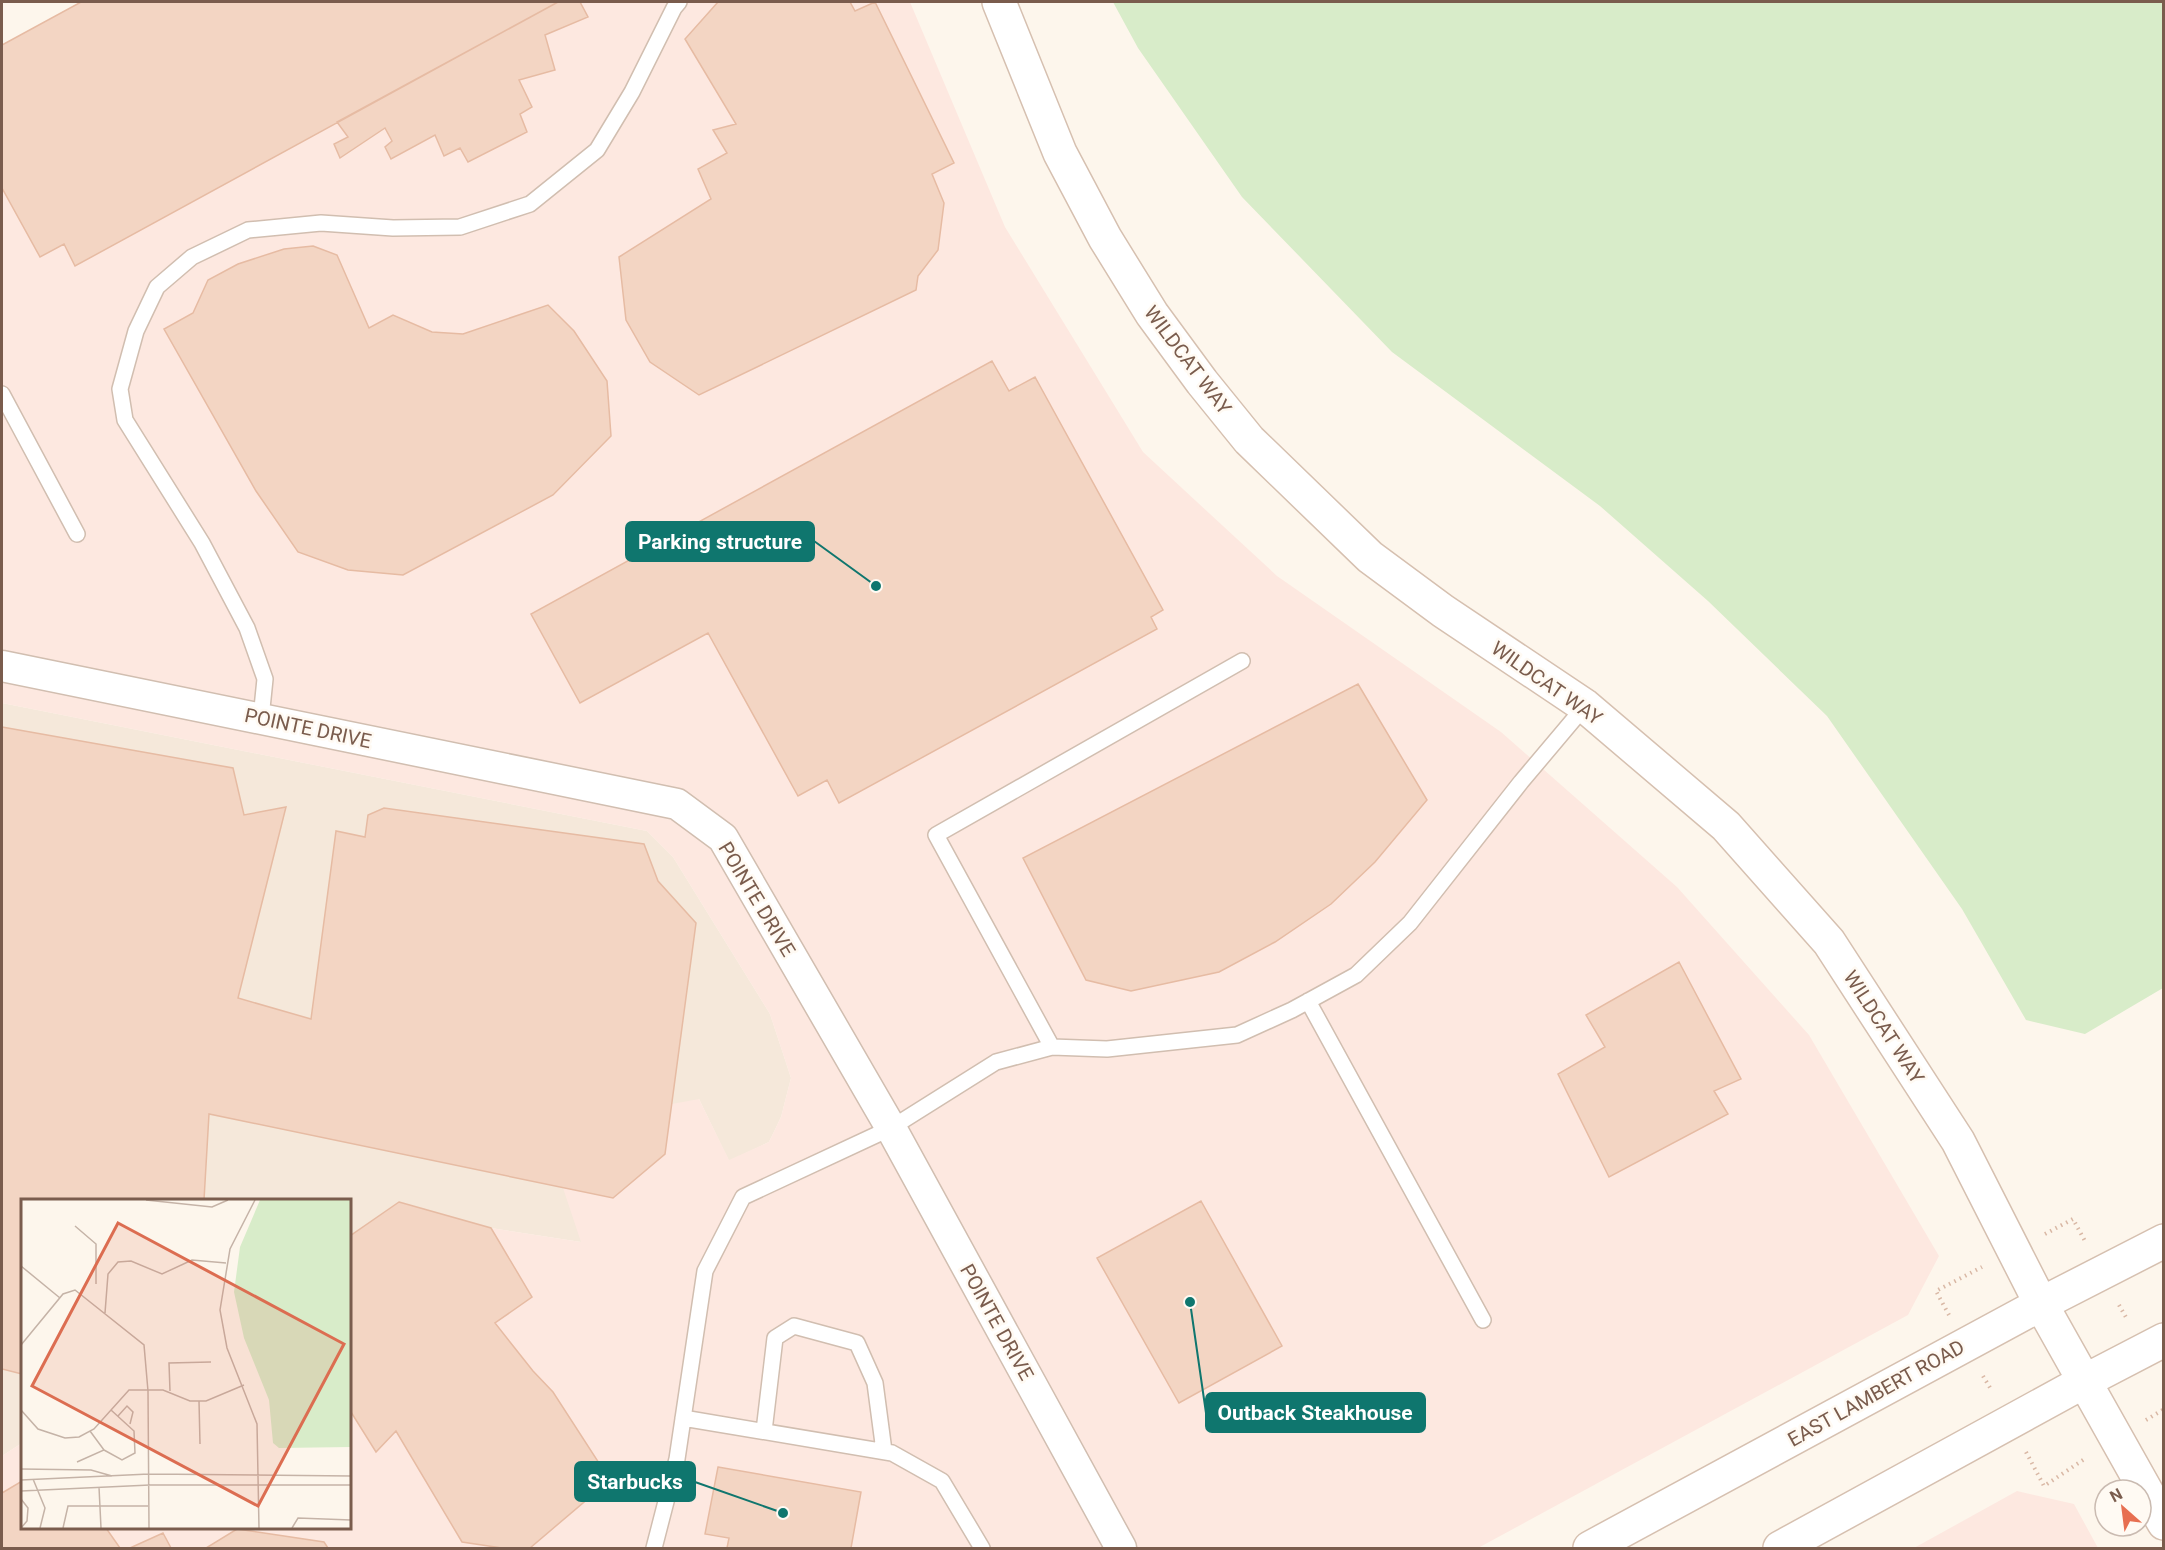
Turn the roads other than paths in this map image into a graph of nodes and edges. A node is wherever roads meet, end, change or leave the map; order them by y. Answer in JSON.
{"nodes":[{"id":1,"x":679,"y":2,"type":"edge"},
{"id":2,"x":999,"y":2,"type":"edge"},
{"id":3,"x":2,"y":394,"type":"edge"},
{"id":4,"x":77,"y":534,"type":"dead end"},
{"id":5,"x":1242,"y":661,"type":"dead end"},
{"id":6,"x":2,"y":666,"type":"edge"},
{"id":7,"x":1585,"y":706,"type":"junction"},
{"id":8,"x":261,"y":718,"type":"junction"},
{"id":9,"x":1308,"y":1001,"type":"junction"},
{"id":10,"x":1052,"y":1047,"type":"junction"},
{"id":11,"x":891,"y":1128,"type":"junction"},
{"id":12,"x":2163,"y":1241,"type":"edge"},
{"id":13,"x":2041,"y":1304,"type":"junction"},
{"id":14,"x":1483,"y":1320,"type":"dead end"},
{"id":15,"x":2163,"y":1340,"type":"edge"},
{"id":16,"x":2085,"y":1381,"type":"junction"},
{"id":17,"x":683,"y":1418,"type":"junction"},
{"id":18,"x":764,"y":1431,"type":"junction"},
{"id":19,"x":884,"y":1451,"type":"junction"},
{"id":20,"x":2163,"y":1523,"type":"edge"},
{"id":21,"x":654,"y":1548,"type":"edge"},
{"id":22,"x":982,"y":1548,"type":"edge"},
{"id":23,"x":1121,"y":1548,"type":"edge"},
{"id":24,"x":1590,"y":1548,"type":"edge"},
{"id":25,"x":1780,"y":1548,"type":"edge"}],
"edges":[{"from":1,"to":8,"type":"lane"},
{"from":2,"to":7,"type":"street","name":"WILDCAT WAY"},
{"from":3,"to":4,"type":"lane"},
{"from":5,"to":10,"type":"lane"},
{"from":6,"to":8,"type":"street","name":"POINTE DRIVE"},
{"from":7,"to":9,"type":"lane"},
{"from":7,"to":13,"type":"street","name":"WILDCAT WAY"},
{"from":8,"to":11,"type":"street","name":"POINTE DRIVE"},
{"from":9,"to":10,"type":"lane"},
{"from":9,"to":14,"type":"lane"},
{"from":10,"to":11,"type":"lane"},
{"from":11,"to":17,"type":"lane"},
{"from":11,"to":23,"type":"street","name":"POINTE DRIVE"},
{"from":12,"to":13,"type":"street","name":"EAST LAMBERT ROAD"},
{"from":13,"to":16,"type":"street","name":"WILDCAT WAY"},
{"from":13,"to":24,"type":"street","name":"EAST LAMBERT ROAD"},
{"from":15,"to":16,"type":"street"},
{"from":16,"to":20,"type":"street","name":"WILDCAT WAY"},
{"from":16,"to":25,"type":"street"},
{"from":17,"to":18,"type":"lane"},
{"from":17,"to":21,"type":"lane"},
{"from":18,"to":19,"type":"lane"},
{"from":18,"to":19,"type":"lane"},
{"from":19,"to":22,"type":"lane"}]}
